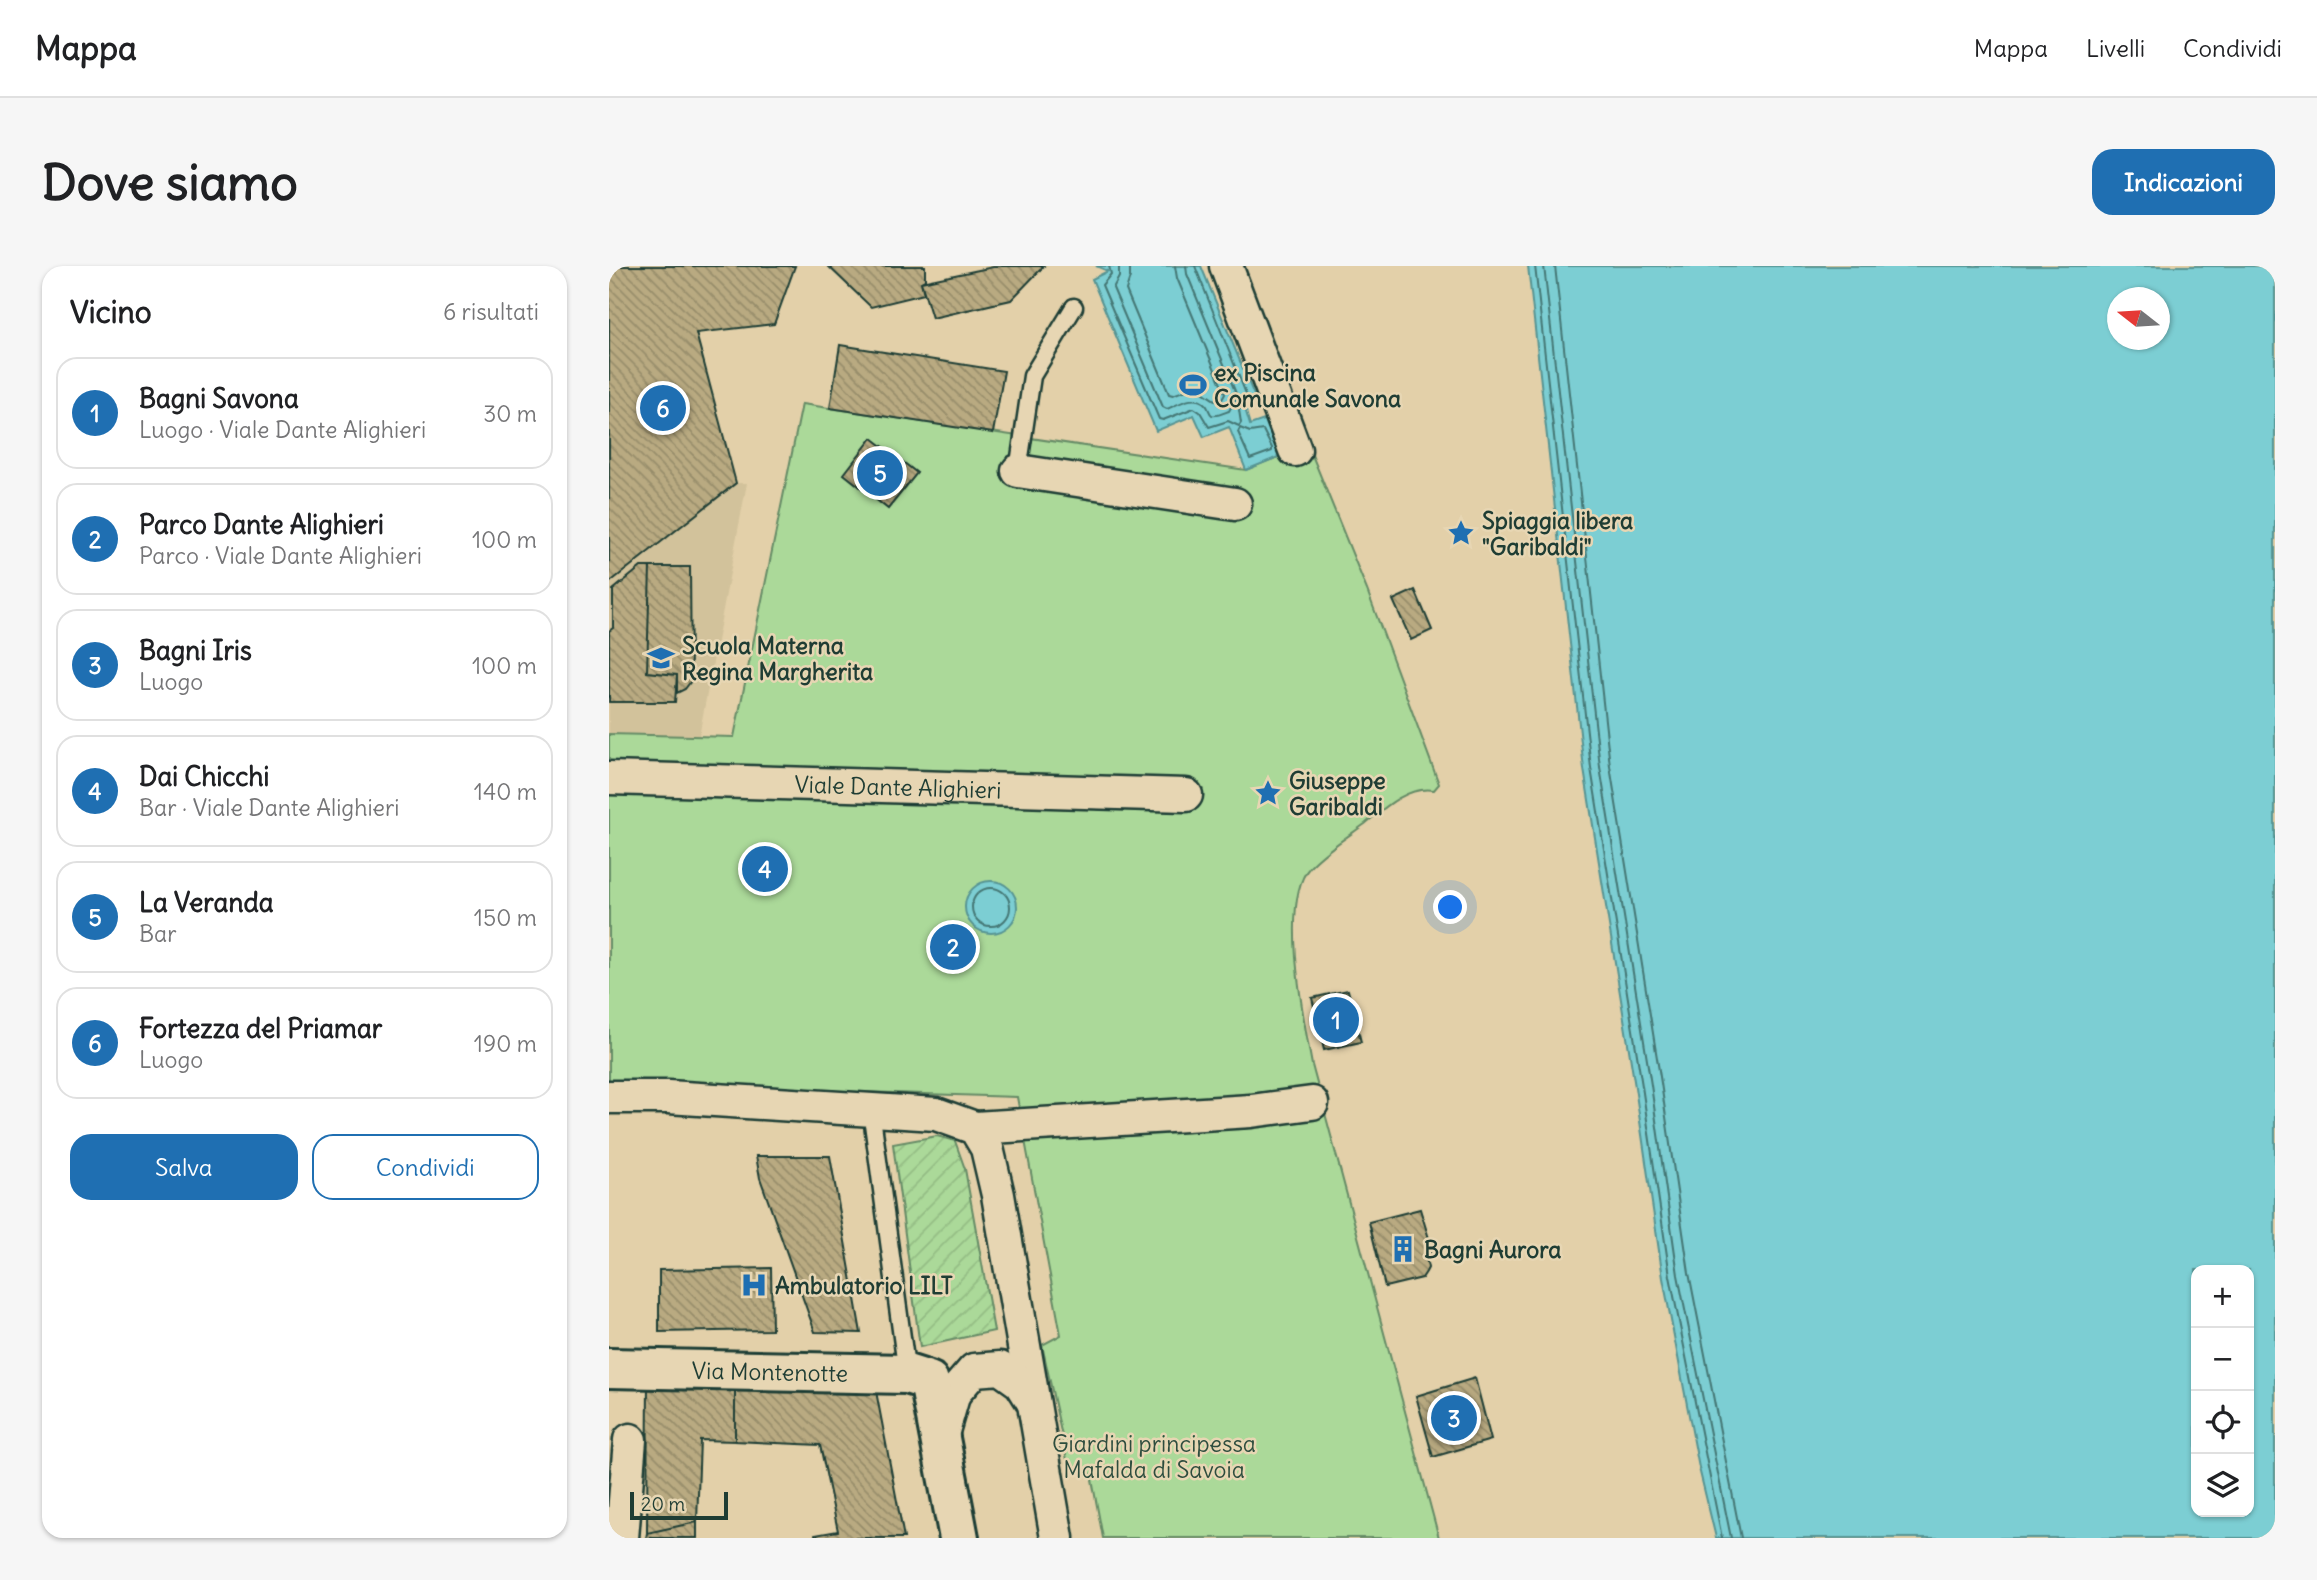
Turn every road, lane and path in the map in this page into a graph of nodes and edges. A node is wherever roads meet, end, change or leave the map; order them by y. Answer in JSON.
{"nodes":[{"id":1,"x":1226,"y":266,"type":"edge"},
{"id":2,"x":1074,"y":307,"type":"dead end"},
{"id":3,"x":1295,"y":450,"type":"dead end"},
{"id":4,"x":1018,"y":471,"type":"joint"},
{"id":5,"x":1235,"y":504,"type":"dead end"},
{"id":6,"x":609,"y":778,"type":"edge"},
{"id":7,"x":1186,"y":796,"type":"dead end"},
{"id":8,"x":609,"y":1097,"type":"edge"},
{"id":9,"x":1312,"y":1103,"type":"dead end"},
{"id":10,"x":871,"y":1109,"type":"junction"},
{"id":11,"x":975,"y":1128,"type":"junction"},
{"id":12,"x":609,"y":1368,"type":"edge"},
{"id":13,"x":918,"y":1378,"type":"junction"},
{"id":14,"x":1033,"y":1404,"type":"junction"},
{"id":15,"x":941,"y":1438,"type":"junction"},
{"id":16,"x":630,"y":1440,"type":"dead end"},
{"id":17,"x":622,"y":1538,"type":"edge"},
{"id":18,"x":960,"y":1538,"type":"edge"},
{"id":19,"x":1057,"y":1538,"type":"edge"}],
"edges":[{"from":1,"to":3,"type":"street"},
{"from":2,"to":4,"type":"lane"},
{"from":4,"to":5,"type":"street"},
{"from":6,"to":7,"type":"street","name":"Viale Dante Alighieri"},
{"from":8,"to":10,"type":"street"},
{"from":9,"to":11,"type":"street"},
{"from":10,"to":11,"type":"street"},
{"from":10,"to":13,"type":"lane"},
{"from":11,"to":14,"type":"street"},
{"from":12,"to":13,"type":"street","name":"Via Montenotte"},
{"from":13,"to":15,"type":"street"},
{"from":14,"to":15,"type":"street"},
{"from":14,"to":19,"type":"street"},
{"from":15,"to":18,"type":"street"},
{"from":16,"to":17,"type":"street"}]}
